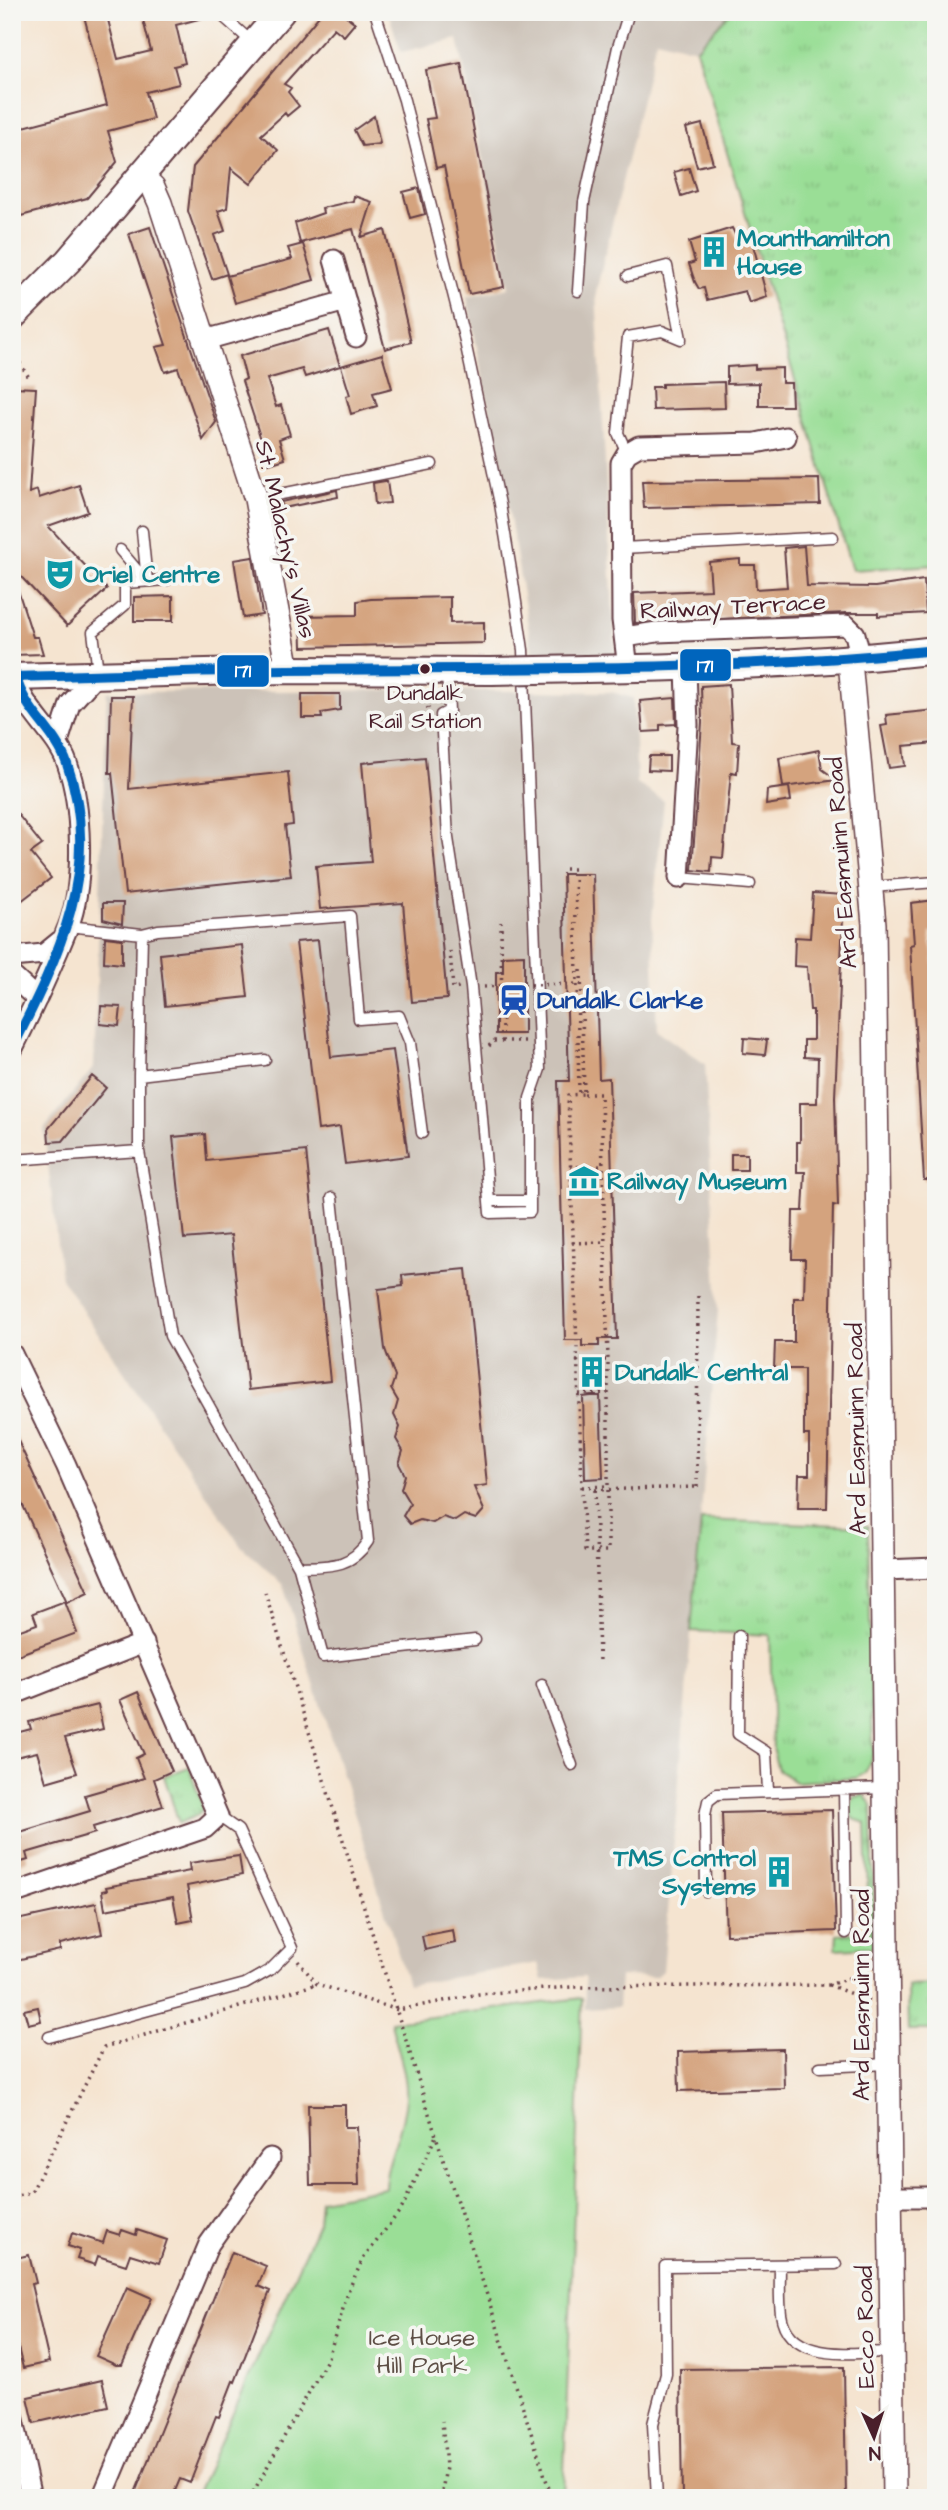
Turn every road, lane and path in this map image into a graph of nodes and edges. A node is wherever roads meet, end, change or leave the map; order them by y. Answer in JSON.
{"nodes":[{"id":1,"x":218,"y":12,"type":"edge"},
{"id":2,"x":375,"y":12,"type":"edge"},
{"id":3,"x":629,"y":12,"type":"edge"},
{"id":4,"x":278,"y":13,"type":"edge"},
{"id":5,"x":254,"y":44,"type":"junction"},
{"id":6,"x":141,"y":176,"type":"junction"},
{"id":7,"x":334,"y":260,"type":"dead end"},
{"id":8,"x":628,"y":276,"type":"dead end"},
{"id":9,"x":578,"y":291,"type":"dead end"},
{"id":10,"x":346,"y":301,"type":"junction"},
{"id":11,"x":12,"y":317,"type":"edge"},
{"id":12,"x":356,"y":337,"type":"dead end"},
{"id":13,"x":205,"y":340,"type":"junction"},
{"id":14,"x":12,"y":351,"type":"edge"},
{"id":15,"x":30,"y":379,"type":"dead end"},
{"id":16,"x":786,"y":437,"type":"dead end"},
{"id":17,"x":626,"y":453,"type":"junction"},
{"id":18,"x":432,"y":464,"type":"dead end"},
{"id":19,"x":256,"y":499,"type":"junction"},
{"id":20,"x":142,"y":531,"type":"dead end"},
{"id":21,"x":833,"y":537,"type":"dead end"},
{"id":22,"x":622,"y":548,"type":"junction"},
{"id":23,"x":120,"y":550,"type":"dead end"},
{"id":24,"x":167,"y":580,"type":"dead end"},
{"id":25,"x":147,"y":581,"type":"junction"},
{"id":26,"x":625,"y":637,"type":"junction"},
{"id":27,"x":936,"y":650,"type":"edge"},
{"id":28,"x":855,"y":660,"type":"junction"},
{"id":29,"x":626,"y":668,"type":"junction"},
{"id":30,"x":686,"y":669,"type":"junction"},
{"id":31,"x":288,"y":670,"type":"junction"},
{"id":32,"x":447,"y":671,"type":"junction"},
{"id":33,"x":98,"y":673,"type":"junction"},
{"id":34,"x":14,"y":677,"type":"edge"},
{"id":35,"x":58,"y":742,"type":"junction"},
{"id":36,"x":565,"y":869,"type":"dead end"},
{"id":37,"x":679,"y":878,"type":"joint"},
{"id":38,"x":936,"y":881,"type":"edge"},
{"id":39,"x":750,"y":884,"type":"dead end"},
{"id":40,"x":872,"y":887,"type":"junction"},
{"id":41,"x":500,"y":922,"type":"dead end"},
{"id":42,"x":65,"y":932,"type":"junction"},
{"id":43,"x":142,"y":934,"type":"junction"},
{"id":44,"x":12,"y":957,"type":"edge"},
{"id":45,"x":581,"y":970,"type":"dead end"},
{"id":46,"x":12,"y":976,"type":"edge"},
{"id":47,"x":581,"y":984,"type":"junction"},
{"id":48,"x":524,"y":985,"type":"dead end"},
{"id":49,"x":37,"y":999,"type":"junction"},
{"id":50,"x":538,"y":1040,"type":"junction"},
{"id":51,"x":502,"y":1041,"type":"junction"},
{"id":52,"x":12,"y":1050,"type":"edge"},
{"id":53,"x":488,"y":1052,"type":"dead end"},
{"id":54,"x":265,"y":1060,"type":"dead end"},
{"id":55,"x":139,"y":1075,"type":"junction"},
{"id":56,"x":608,"y":1093,"type":"dead end"},
{"id":57,"x":584,"y":1094,"type":"junction"},
{"id":58,"x":601,"y":1094,"type":"junction"},
{"id":59,"x":579,"y":1095,"type":"junction"},
{"id":60,"x":422,"y":1133,"type":"dead end"},
{"id":61,"x":139,"y":1151,"type":"junction"},
{"id":62,"x":12,"y":1160,"type":"edge"},
{"id":63,"x":603,"y":1166,"type":"junction"},
{"id":64,"x":570,"y":1167,"type":"junction"},
{"id":65,"x":332,"y":1198,"type":"dead end"},
{"id":66,"x":530,"y":1200,"type":"junction"},
{"id":67,"x":491,"y":1201,"type":"junction"},
{"id":68,"x":605,"y":1242,"type":"junction"},
{"id":69,"x":572,"y":1243,"type":"junction"},
{"id":70,"x":698,"y":1293,"type":"dead end"},
{"id":71,"x":12,"y":1354,"type":"edge"},
{"id":72,"x":608,"y":1360,"type":"junction"},
{"id":73,"x":576,"y":1361,"type":"junction"},
{"id":74,"x":608,"y":1393,"type":"junction"},
{"id":75,"x":578,"y":1394,"type":"junction"},
{"id":76,"x":608,"y":1486,"type":"junction"},
{"id":77,"x":582,"y":1487,"type":"junction"},
{"id":78,"x":596,"y":1551,"type":"junction"},
{"id":79,"x":299,"y":1567,"type":"junction"},
{"id":80,"x":936,"y":1568,"type":"edge"},
{"id":81,"x":884,"y":1570,"type":"junction"},
{"id":82,"x":265,"y":1592,"type":"dead end"},
{"id":83,"x":739,"y":1636,"type":"dead end"},
{"id":84,"x":475,"y":1640,"type":"dead end"},
{"id":85,"x":144,"y":1643,"type":"junction"},
{"id":86,"x":599,"y":1663,"type":"dead end"},
{"id":87,"x":542,"y":1685,"type":"dead end"},
{"id":88,"x":12,"y":1695,"type":"edge"},
{"id":89,"x":572,"y":1765,"type":"dead end"},
{"id":90,"x":886,"y":1788,"type":"junction"},
{"id":91,"x":844,"y":1790,"type":"junction"},
{"id":92,"x":768,"y":1791,"type":"junction"},
{"id":93,"x":218,"y":1816,"type":"junction"},
{"id":94,"x":706,"y":1891,"type":"dead end"},
{"id":95,"x":12,"y":1894,"type":"edge"},
{"id":96,"x":846,"y":1933,"type":"dead end"},
{"id":97,"x":292,"y":1948,"type":"junction"},
{"id":98,"x":887,"y":1965,"type":"junction"},
{"id":99,"x":317,"y":1983,"type":"junction"},
{"id":100,"x":829,"y":1985,"type":"junction"},
{"id":101,"x":888,"y":2008,"type":"junction"},
{"id":102,"x":398,"y":2010,"type":"junction"},
{"id":103,"x":49,"y":2037,"type":"dead end"},
{"id":104,"x":888,"y":2064,"type":"junction"},
{"id":105,"x":820,"y":2067,"type":"dead end"},
{"id":106,"x":436,"y":2136,"type":"junction"},
{"id":107,"x":270,"y":2158,"type":"dead end"},
{"id":108,"x":12,"y":2197,"type":"edge"},
{"id":109,"x":889,"y":2197,"type":"junction"},
{"id":110,"x":936,"y":2197,"type":"edge"},
{"id":111,"x":780,"y":2264,"type":"junction"},
{"id":112,"x":836,"y":2264,"type":"dead end"},
{"id":113,"x":892,"y":2352,"type":"junction"},
{"id":114,"x":12,"y":2411,"type":"edge"},
{"id":115,"x":442,"y":2421,"type":"dead end"},
{"id":116,"x":31,"y":2498,"type":"edge"},
{"id":117,"x":102,"y":2498,"type":"edge"},
{"id":118,"x":250,"y":2498,"type":"edge"},
{"id":119,"x":441,"y":2498,"type":"edge"},
{"id":120,"x":552,"y":2498,"type":"edge"},
{"id":121,"x":657,"y":2498,"type":"edge"},
{"id":122,"x":894,"y":2498,"type":"edge"}],
"edges":[{"from":1,"to":5,"type":"lane"},
{"from":2,"to":50,"type":"lane"},
{"from":3,"to":9,"type":"lane"},
{"from":4,"to":5,"type":"main road"},
{"from":5,"to":6,"type":"main road"},
{"from":6,"to":11,"type":"main road"},
{"from":6,"to":13,"type":"street","name":"St. Malachy's Villas"},
{"from":7,"to":10,"type":"street"},
{"from":8,"to":17,"type":"lane"},
{"from":10,"to":12,"type":"street"},
{"from":10,"to":13,"type":"street"},
{"from":13,"to":19,"type":"street","name":"St. Malachy's Villas"},
{"from":14,"to":15,"type":"path"},
{"from":16,"to":17,"type":"street"},
{"from":17,"to":22,"type":"street"},
{"from":18,"to":19,"type":"lane"},
{"from":19,"to":31,"type":"street","name":"St. Malachy's Villas"},
{"from":20,"to":25,"type":"lane"},
{"from":21,"to":22,"type":"lane"},
{"from":22,"to":26,"type":"street"},
{"from":23,"to":25,"type":"lane"},
{"from":24,"to":25,"type":"lane"},
{"from":25,"to":33,"type":"lane"},
{"from":26,"to":28,"type":"street","name":"Railway Terrace"},
{"from":26,"to":29,"type":"street"},
{"from":27,"to":28,"type":"main road"},
{"from":28,"to":30,"type":"main road"},
{"from":28,"to":40,"type":"street","name":"Ard Easmuinn Road"},
{"from":29,"to":30,"type":"main road"},
{"from":29,"to":32,"type":"main road","bridge":true},
{"from":30,"to":37,"type":"street"},
{"from":31,"to":32,"type":"main road"},
{"from":31,"to":33,"type":"main road"},
{"from":32,"to":67,"type":"lane"},
{"from":33,"to":34,"type":"main road"},
{"from":33,"to":35,"type":"street"},
{"from":34,"to":35,"type":"street"},
{"from":35,"to":42,"type":"street"},
{"from":36,"to":59,"type":"path"},
{"from":37,"to":39,"type":"lane"},
{"from":38,"to":40,"type":"lane"},
{"from":40,"to":81,"type":"street","name":"Ard Easmuinn Road"},
{"from":41,"to":51,"type":"path"},
{"from":42,"to":43,"type":"lane"},
{"from":42,"to":44,"type":"street"},
{"from":42,"to":49,"type":"street"},
{"from":43,"to":55,"type":"lane"},
{"from":43,"to":60,"type":"lane"},
{"from":45,"to":47,"type":"path"},
{"from":46,"to":49,"type":"street"},
{"from":47,"to":48,"type":"path","bridge":true},
{"from":47,"to":57,"type":"path"},
{"from":49,"to":52,"type":"street"},
{"from":50,"to":51,"type":"path"},
{"from":50,"to":66,"type":"lane"},
{"from":51,"to":53,"type":"path"},
{"from":54,"to":55,"type":"lane"},
{"from":55,"to":61,"type":"lane"},
{"from":56,"to":58,"type":"path"},
{"from":57,"to":58,"type":"path"},
{"from":57,"to":59,"type":"path"},
{"from":58,"to":63,"type":"path"},
{"from":59,"to":64,"type":"path"},
{"from":61,"to":62,"type":"lane"},
{"from":61,"to":79,"type":"lane"},
{"from":63,"to":64,"type":"path"},
{"from":63,"to":68,"type":"path"},
{"from":64,"to":69,"type":"path"},
{"from":65,"to":79,"type":"lane"},
{"from":66,"to":67,"type":"lane"},
{"from":66,"to":67,"type":"lane"},
{"from":68,"to":69,"type":"path"},
{"from":68,"to":72,"type":"path"},
{"from":69,"to":73,"type":"path"},
{"from":70,"to":78,"type":"path","bridge":true},
{"from":71,"to":85,"type":"street"},
{"from":72,"to":73,"type":"path"},
{"from":72,"to":74,"type":"path"},
{"from":73,"to":75,"type":"path"},
{"from":74,"to":75,"type":"path"},
{"from":74,"to":76,"type":"path"},
{"from":75,"to":77,"type":"path"},
{"from":76,"to":77,"type":"path"},
{"from":76,"to":78,"type":"path"},
{"from":77,"to":78,"type":"path"},
{"from":78,"to":86,"type":"path"},
{"from":79,"to":84,"type":"lane"},
{"from":80,"to":81,"type":"street"},
{"from":81,"to":90,"type":"street","name":"Ard Easmuinn Road"},
{"from":82,"to":102,"type":"path"},
{"from":83,"to":92,"type":"lane"},
{"from":85,"to":88,"type":"street"},
{"from":85,"to":93,"type":"street"},
{"from":87,"to":89,"type":"lane"},
{"from":90,"to":91,"type":"lane"},
{"from":90,"to":98,"type":"street","name":"Ard Easmuinn Road"},
{"from":91,"to":92,"type":"lane"},
{"from":91,"to":96,"type":"lane"},
{"from":92,"to":94,"type":"lane"},
{"from":93,"to":95,"type":"street"},
{"from":93,"to":97,"type":"lane"},
{"from":97,"to":99,"type":"path"},
{"from":97,"to":103,"type":"lane"},
{"from":98,"to":100,"type":"path"},
{"from":98,"to":101,"type":"street","name":"Ard Easmuinn Road"},
{"from":99,"to":102,"type":"path"},
{"from":99,"to":108,"type":"path"},
{"from":100,"to":101,"type":"path"},
{"from":100,"to":102,"type":"path"},
{"from":101,"to":104,"type":"street","name":"Ard Easmuinn Road"},
{"from":102,"to":106,"type":"path"},
{"from":104,"to":105,"type":"lane"},
{"from":104,"to":109,"type":"street","name":"Ard Easmuinn Road"},
{"from":106,"to":118,"type":"path"},
{"from":106,"to":120,"type":"path"},
{"from":107,"to":117,"type":"street"},
{"from":109,"to":110,"type":"street"},
{"from":109,"to":113,"type":"street","name":"Ecco Road"},
{"from":111,"to":112,"type":"lane"},
{"from":111,"to":113,"type":"lane"},
{"from":111,"to":121,"type":"lane"},
{"from":113,"to":122,"type":"street","name":"Ecco Road"},
{"from":114,"to":116,"type":"street"},
{"from":115,"to":119,"type":"path"}]}
